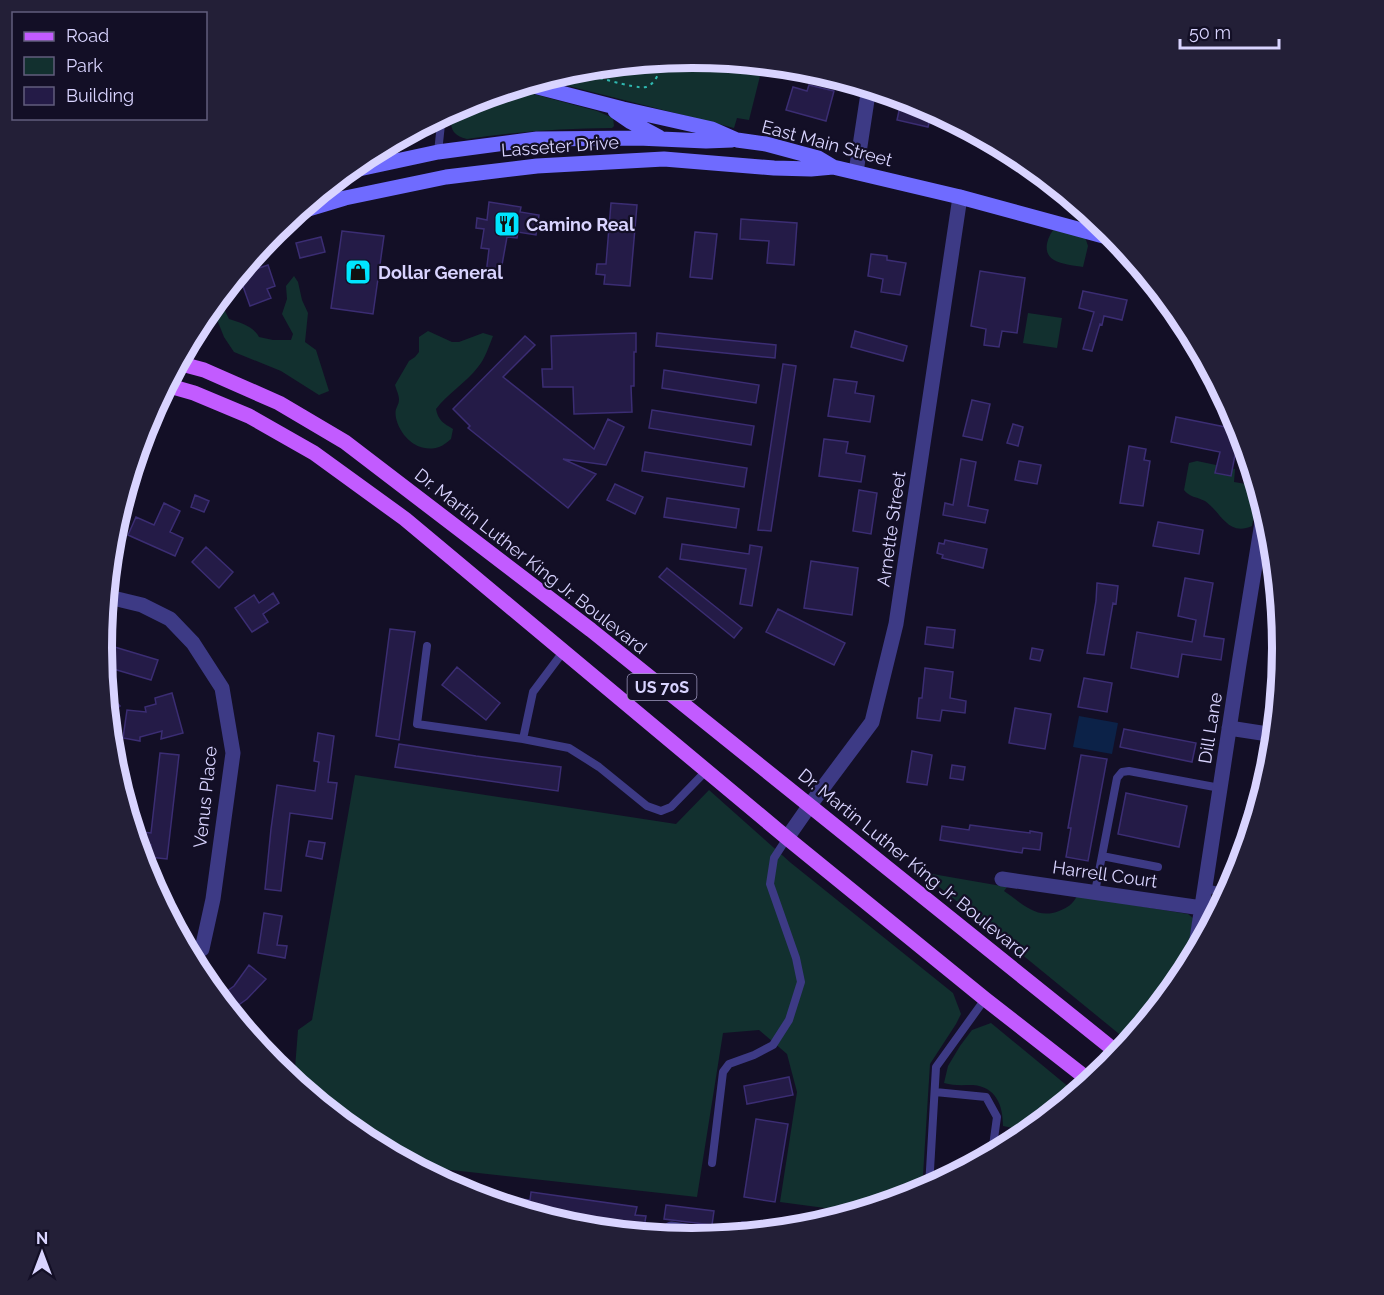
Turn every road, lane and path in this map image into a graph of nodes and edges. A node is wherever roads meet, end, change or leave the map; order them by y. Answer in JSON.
{"nodes":[{"id":1,"x":660,"y":69,"type":"edge"},
{"id":2,"x":594,"y":76,"type":"edge"},
{"id":3,"x":540,"y":88,"type":"edge"},
{"id":4,"x":868,"y":95,"type":"edge"},
{"id":5,"x":606,"y":105,"type":"junction"},
{"id":6,"x":441,"y":124,"type":"edge"},
{"id":7,"x":662,"y":138,"type":"junction"},
{"id":8,"x":737,"y":140,"type":"junction"},
{"id":9,"x":438,"y":152,"type":"junction"},
{"id":10,"x":664,"y":159,"type":"junction"},
{"id":11,"x":367,"y":167,"type":"edge"},
{"id":12,"x":833,"y":167,"type":"junction"},
{"id":13,"x":856,"y":172,"type":"junction"},
{"id":14,"x":960,"y":197,"type":"junction"},
{"id":15,"x":315,"y":207,"type":"edge"},
{"id":16,"x":1100,"y":235,"type":"edge"},
{"id":17,"x":186,"y":365,"type":"edge"},
{"id":18,"x":174,"y":387,"type":"edge"},
{"id":19,"x":1260,"y":532,"type":"edge"},
{"id":20,"x":114,"y":599,"type":"edge"},
{"id":21,"x":428,"y":646,"type":"dead end"},
{"id":22,"x":563,"y":651,"type":"junction"},
{"id":23,"x":1229,"y":728,"type":"junction"},
{"id":24,"x":1265,"y":734,"type":"edge"},
{"id":25,"x":523,"y":739,"type":"junction"},
{"id":26,"x":706,"y":771,"type":"junction"},
{"id":27,"x":1220,"y":788,"type":"junction"},
{"id":28,"x":810,"y":804,"type":"junction"},
{"id":29,"x":787,"y":838,"type":"junction"},
{"id":30,"x":1102,"y":856,"type":"junction"},
{"id":31,"x":1158,"y":867,"type":"dead end"},
{"id":32,"x":1002,"y":879,"type":"dead end"},
{"id":33,"x":1205,"y":888,"type":"junction"},
{"id":34,"x":1218,"y":891,"type":"edge"},
{"id":35,"x":1095,"y":892,"type":"junction"},
{"id":36,"x":1202,"y":908,"type":"junction"},
{"id":37,"x":1199,"y":929,"type":"edge"},
{"id":38,"x":196,"y":947,"type":"edge"},
{"id":39,"x":985,"y":999,"type":"junction"},
{"id":40,"x":1111,"y":1048,"type":"edge"},
{"id":41,"x":1083,"y":1076,"type":"edge"},
{"id":42,"x":935,"y":1092,"type":"junction"},
{"id":43,"x":993,"y":1143,"type":"edge"},
{"id":44,"x":712,"y":1163,"type":"dead end"},
{"id":45,"x":930,"y":1176,"type":"edge"}],
"edges":[{"from":1,"to":2,"type":"path"},
{"from":3,"to":5,"type":"street","name":"East Main Street"},
{"from":4,"to":13,"type":"street"},
{"from":5,"to":7,"type":"street"},
{"from":5,"to":8,"type":"street","name":"East Main Street"},
{"from":6,"to":9,"type":"lane"},
{"from":7,"to":8,"type":"street","name":"Lasseter Drive"},
{"from":7,"to":9,"type":"street","name":"Lasseter Drive"},
{"from":7,"to":10,"type":"street"},
{"from":8,"to":12,"type":"street","name":"East Main Street"},
{"from":9,"to":11,"type":"street","name":"Lasseter Drive"},
{"from":10,"to":12,"type":"street","name":"Lasseter Drive"},
{"from":10,"to":15,"type":"street","name":"Lasseter Drive"},
{"from":12,"to":13,"type":"street","name":"East Main Street"},
{"from":13,"to":14,"type":"street","name":"East Main Street"},
{"from":14,"to":16,"type":"street","name":"East Main Street"},
{"from":14,"to":28,"type":"street","name":"Arnette Street"},
{"from":17,"to":28,"type":"main road","name":"Dr. Martin Luther King Jr. Boulevard","number":"US 70S"},
{"from":18,"to":22,"type":"main road","number":"US 70S"},
{"from":19,"to":23,"type":"street","name":"Dill Lane"},
{"from":20,"to":38,"type":"street","name":"Venus Place"},
{"from":21,"to":25,"type":"lane"},
{"from":22,"to":25,"type":"lane"},
{"from":22,"to":26,"type":"main road","number":"US 70S"},
{"from":23,"to":24,"type":"street"},
{"from":23,"to":27,"type":"street","name":"Dill Lane"},
{"from":25,"to":26,"type":"lane"},
{"from":26,"to":29,"type":"main road","number":"US 70S"},
{"from":27,"to":30,"type":"lane"},
{"from":27,"to":33,"type":"street","name":"Dill Lane"},
{"from":28,"to":29,"type":"street","name":"Arnette Street"},
{"from":28,"to":40,"type":"main road","name":"Dr. Martin Luther King Jr. Boulevard","number":"US 70S"},
{"from":29,"to":39,"type":"main road","number":"US 70S"},
{"from":29,"to":44,"type":"lane"},
{"from":30,"to":31,"type":"lane"},
{"from":30,"to":35,"type":"lane"},
{"from":32,"to":35,"type":"street","name":"Harrell Court"},
{"from":33,"to":34,"type":"lane"},
{"from":33,"to":36,"type":"street","name":"Dill Lane"},
{"from":35,"to":36,"type":"street","name":"Harrell Court"},
{"from":36,"to":37,"type":"street","name":"Dill Lane"},
{"from":39,"to":41,"type":"main road","number":"US 70S"},
{"from":39,"to":42,"type":"lane"},
{"from":42,"to":43,"type":"lane"},
{"from":42,"to":45,"type":"lane"}]}
